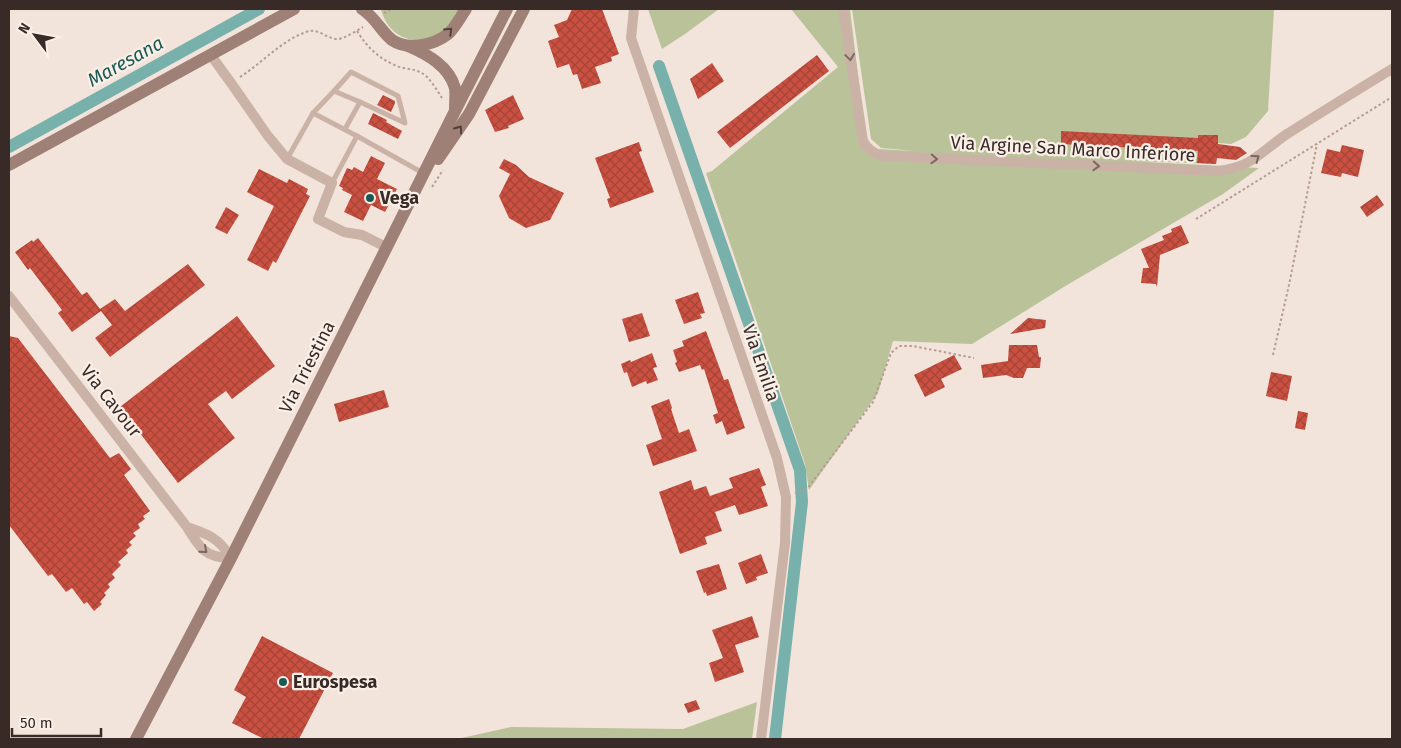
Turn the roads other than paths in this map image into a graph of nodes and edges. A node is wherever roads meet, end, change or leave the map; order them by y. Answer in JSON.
{"nodes":[{"id":1,"x":294,"y":9,"type":"edge"},
{"id":2,"x":362,"y":9,"type":"edge"},
{"id":3,"x":466,"y":9,"type":"edge"},
{"id":4,"x":508,"y":9,"type":"edge"},
{"id":5,"x":524,"y":9,"type":"edge"},
{"id":6,"x":634,"y":9,"type":"edge"},
{"id":7,"x":843,"y":9,"type":"edge"},
{"id":8,"x":376,"y":17,"type":"edge"},
{"id":9,"x":406,"y":45,"type":"junction"},
{"id":10,"x":210,"y":54,"type":"junction"},
{"id":11,"x":1388,"y":71,"type":"edge"},
{"id":12,"x":334,"y":91,"type":"junction"},
{"id":13,"x":360,"y":102,"type":"junction"},
{"id":14,"x":455,"y":111,"type":"junction"},
{"id":15,"x":314,"y":113,"type":"junction"},
{"id":16,"x":345,"y":130,"type":"junction"},
{"id":17,"x":357,"y":136,"type":"junction"},
{"id":18,"x":287,"y":159,"type":"junction"},
{"id":19,"x":9,"y":165,"type":"edge"},
{"id":20,"x":423,"y":174,"type":"junction"},
{"id":21,"x":332,"y":183,"type":"junction"},
{"id":22,"x":411,"y":198,"type":"junction"},
{"id":23,"x":386,"y":247,"type":"junction"},
{"id":24,"x":9,"y":296,"type":"edge"},
{"id":25,"x":187,"y":527,"type":"junction"},
{"id":26,"x":231,"y":558,"type":"junction"},
{"id":27,"x":136,"y":739,"type":"edge"},
{"id":28,"x":761,"y":739,"type":"edge"}],
"edges":[{"from":1,"to":10,"type":"main road"},
{"from":2,"to":8,"type":"main road"},
{"from":9,"to":3,"type":"main road","one_way":true},
{"from":4,"to":14,"type":"main road","name":"Via Triestina"},
{"from":22,"to":5,"type":"main road","one_way":true},
{"from":6,"to":28,"type":"street","name":"Via Emilia"},
{"from":7,"to":11,"type":"street","name":"Via Argine San Marco Inferiore","one_way":true},
{"from":8,"to":9,"type":"main road"},
{"from":9,"to":14,"type":"main road"},
{"from":10,"to":18,"type":"street"},
{"from":10,"to":19,"type":"main road"},
{"from":12,"to":13,"type":"lane"},
{"from":12,"to":13,"type":"lane"},
{"from":12,"to":15,"type":"lane"},
{"from":13,"to":16,"type":"lane"},
{"from":14,"to":20,"type":"main road","name":"Via Triestina"},
{"from":15,"to":16,"type":"lane"},
{"from":15,"to":18,"type":"lane"},
{"from":16,"to":17,"type":"lane"},
{"from":17,"to":20,"type":"lane"},
{"from":17,"to":21,"type":"lane"},
{"from":18,"to":21,"type":"street"},
{"from":20,"to":22,"type":"main road","name":"Via Triestina"},
{"from":21,"to":23,"type":"street"},
{"from":22,"to":23,"type":"main road","name":"Via Triestina"},
{"from":23,"to":26,"type":"main road","name":"Via Triestina"},
{"from":24,"to":25,"type":"street","name":"Via Cavour"},
{"from":25,"to":26,"type":"street"},
{"from":25,"to":26,"type":"street","name":"Via Cavour","one_way":true},
{"from":26,"to":27,"type":"main road","name":"Via Triestina"}]}
